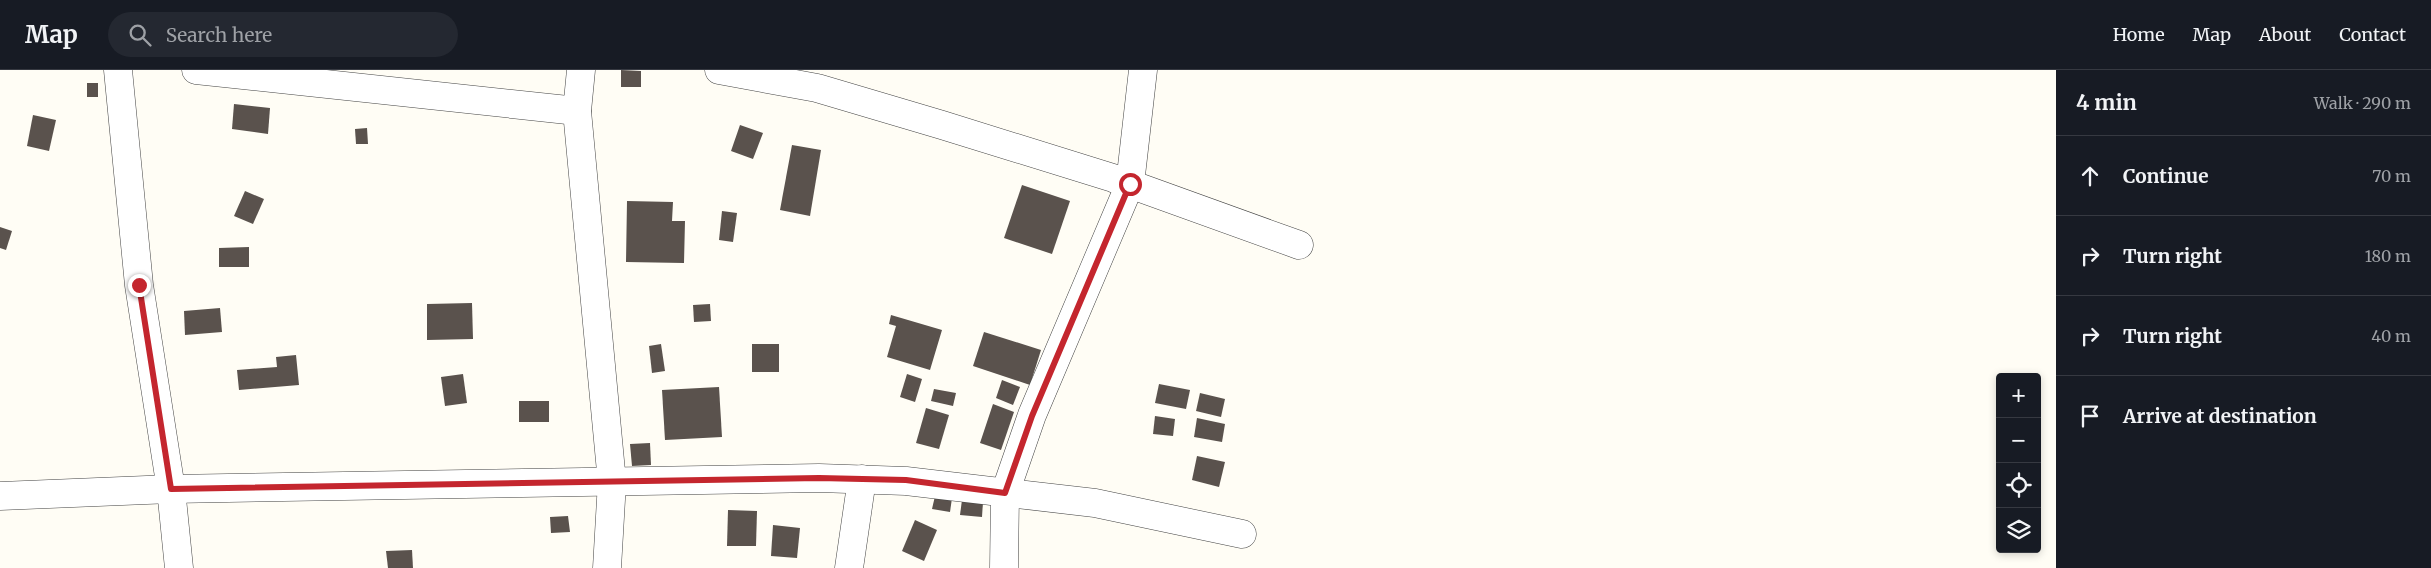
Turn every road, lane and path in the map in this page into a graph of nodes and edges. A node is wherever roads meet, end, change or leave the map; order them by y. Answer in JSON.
{"nodes":[{"id":1,"x":118,"y":70,"type":"edge"},
{"id":2,"x":196,"y":70,"type":"edge"},
{"id":3,"x":581,"y":70,"type":"edge"},
{"id":4,"x":719,"y":70,"type":"edge"},
{"id":5,"x":1143,"y":70,"type":"edge"},
{"id":6,"x":578,"y":111,"type":"junction"},
{"id":7,"x":1130,"y":184,"type":"junction"},
{"id":8,"x":1299,"y":244,"type":"dead end"},
{"id":9,"x":862,"y":479,"type":"junction"},
{"id":10,"x":612,"y":482,"type":"junction"},
{"id":11,"x":171,"y":489,"type":"junction"},
{"id":12,"x":1005,"y":493,"type":"junction"},
{"id":13,"x":0,"y":496,"type":"edge"},
{"id":14,"x":1242,"y":534,"type":"dead end"},
{"id":15,"x":179,"y":568,"type":"edge"},
{"id":16,"x":607,"y":568,"type":"edge"},
{"id":17,"x":849,"y":568,"type":"edge"},
{"id":18,"x":1004,"y":568,"type":"edge"}],
"edges":[{"from":1,"to":11,"type":"street"},
{"from":2,"to":6,"type":"street"},
{"from":3,"to":6,"type":"street"},
{"from":4,"to":7,"type":"street"},
{"from":5,"to":7,"type":"street"},
{"from":6,"to":10,"type":"street"},
{"from":7,"to":8,"type":"street"},
{"from":7,"to":12,"type":"street"},
{"from":9,"to":10,"type":"street"},
{"from":9,"to":12,"type":"street"},
{"from":9,"to":17,"type":"street"},
{"from":10,"to":11,"type":"street"},
{"from":10,"to":16,"type":"street"},
{"from":11,"to":13,"type":"street"},
{"from":11,"to":15,"type":"street"},
{"from":12,"to":14,"type":"street"},
{"from":12,"to":18,"type":"street"}]}
